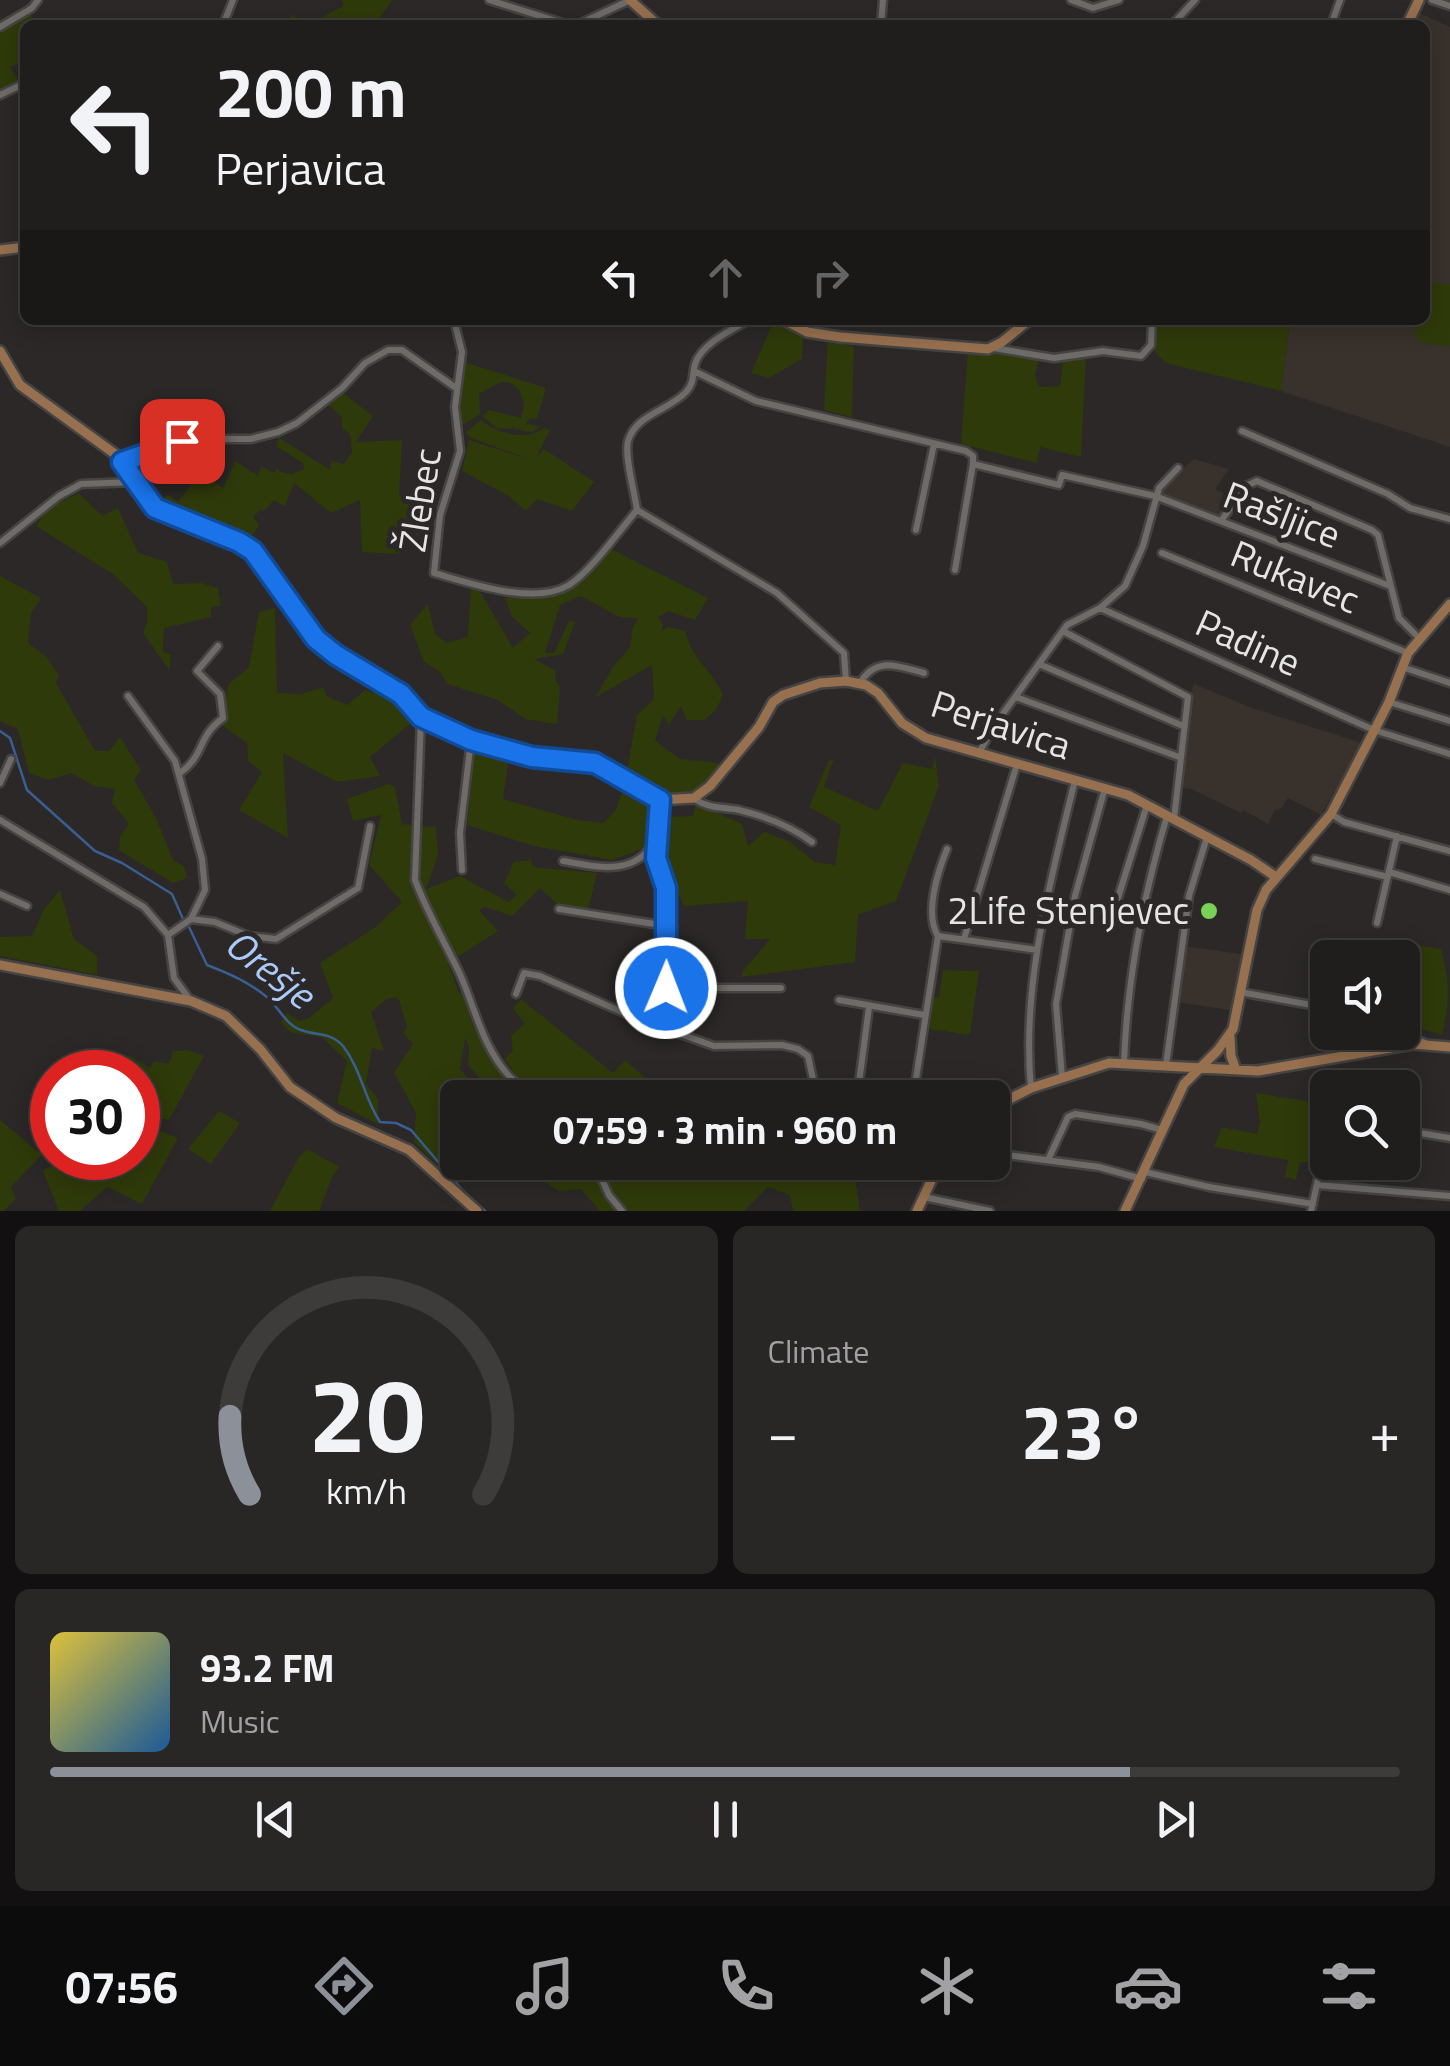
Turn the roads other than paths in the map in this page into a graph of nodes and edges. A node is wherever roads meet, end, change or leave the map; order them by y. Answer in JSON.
{"nodes":[{"id":1,"x":38,"y":0,"type":"edge"},
{"id":2,"x":489,"y":0,"type":"edge"},
{"id":3,"x":1070,"y":0,"type":"edge"},
{"id":4,"x":1119,"y":0,"type":"edge"},
{"id":5,"x":1195,"y":0,"type":"edge"},
{"id":6,"x":1432,"y":0,"type":"edge"},
{"id":7,"x":629,"y":1,"type":"edge"},
{"id":8,"x":1450,"y":6,"type":"edge"},
{"id":9,"x":559,"y":20,"type":"edge"},
{"id":10,"x":585,"y":20,"type":"edge"},
{"id":11,"x":652,"y":20,"type":"edge"},
{"id":12,"x":1177,"y":20,"type":"edge"},
{"id":13,"x":0,"y":27,"type":"edge"},
{"id":14,"x":455,"y":325,"type":"edge"},
{"id":15,"x":741,"y":325,"type":"edge"},
{"id":16,"x":794,"y":325,"type":"edge"},
{"id":17,"x":1023,"y":325,"type":"edge"},
{"id":18,"x":1152,"y":325,"type":"edge"},
{"id":19,"x":994,"y":348,"type":"junction"},
{"id":20,"x":0,"y":352,"type":"edge"},
{"id":21,"x":696,"y":372,"type":"junction"},
{"id":22,"x":456,"y":388,"type":"junction"},
{"id":23,"x":1242,"y":432,"type":"dead end"},
{"id":24,"x":934,"y":444,"type":"junction"},
{"id":25,"x":122,"y":462,"type":"junction"},
{"id":26,"x":974,"y":464,"type":"junction"},
{"id":27,"x":1178,"y":468,"type":"dead end"},
{"id":28,"x":136,"y":482,"type":"junction"},
{"id":29,"x":1155,"y":496,"type":"junction"},
{"id":30,"x":637,"y":510,"type":"junction"},
{"id":31,"x":1450,"y":520,"type":"edge"},
{"id":32,"x":1221,"y":521,"type":"junction"},
{"id":33,"x":916,"y":530,"type":"dead end"},
{"id":34,"x":0,"y":542,"type":"edge"},
{"id":35,"x":1162,"y":553,"type":"dead end"},
{"id":36,"x":955,"y":570,"type":"dead end"},
{"id":37,"x":1390,"y":586,"type":"junction"},
{"id":38,"x":1450,"y":604,"type":"edge"},
{"id":39,"x":1100,"y":608,"type":"junction"},
{"id":40,"x":1437,"y":617,"type":"junction"},
{"id":41,"x":1450,"y":624,"type":"edge"},
{"id":42,"x":1063,"y":631,"type":"junction"},
{"id":43,"x":1418,"y":638,"type":"junction"},
{"id":44,"x":218,"y":646,"type":"dead end"},
{"id":45,"x":1408,"y":652,"type":"junction"},
{"id":46,"x":1038,"y":664,"type":"junction"},
{"id":47,"x":1402,"y":667,"type":"junction"},
{"id":48,"x":924,"y":673,"type":"dead end"},
{"id":49,"x":846,"y":681,"type":"junction"},
{"id":50,"x":860,"y":683,"type":"junction"},
{"id":51,"x":1450,"y":683,"type":"edge"},
{"id":52,"x":128,"y":696,"type":"dead end"},
{"id":53,"x":1016,"y":697,"type":"junction"},
{"id":54,"x":1388,"y":702,"type":"junction"},
{"id":55,"x":421,"y":717,"type":"junction"},
{"id":56,"x":1450,"y":721,"type":"edge"},
{"id":57,"x":1183,"y":726,"type":"junction"},
{"id":58,"x":1374,"y":730,"type":"junction"},
{"id":59,"x":471,"y":740,"type":"junction"},
{"id":60,"x":980,"y":751,"type":"junction"},
{"id":61,"x":1450,"y":754,"type":"edge"},
{"id":62,"x":1179,"y":757,"type":"junction"},
{"id":63,"x":11,"y":760,"type":"dead end"},
{"id":64,"x":1017,"y":762,"type":"junction"},
{"id":65,"x":180,"y":774,"type":"junction"},
{"id":66,"x":1075,"y":780,"type":"junction"},
{"id":67,"x":0,"y":783,"type":"edge"},
{"id":68,"x":1105,"y":788,"type":"junction"},
{"id":69,"x":694,"y":798,"type":"junction"},
{"id":70,"x":660,"y":800,"type":"junction"},
{"id":71,"x":1147,"y":805,"type":"junction"},
{"id":72,"x":1330,"y":814,"type":"junction"},
{"id":73,"x":1171,"y":817,"type":"junction"},
{"id":74,"x":0,"y":820,"type":"edge"},
{"id":75,"x":370,"y":826,"type":"dead end"},
{"id":76,"x":1207,"y":836,"type":"junction"},
{"id":77,"x":1398,"y":836,"type":"junction"},
{"id":78,"x":657,"y":837,"type":"junction"},
{"id":79,"x":812,"y":842,"type":"dead end"},
{"id":80,"x":947,"y":849,"type":"dead end"},
{"id":81,"x":1450,"y":851,"type":"edge"},
{"id":82,"x":1314,"y":859,"type":"dead end"},
{"id":83,"x":563,"y":861,"type":"dead end"},
{"id":84,"x":462,"y":870,"type":"dead end"},
{"id":85,"x":1389,"y":874,"type":"junction"},
{"id":86,"x":1276,"y":877,"type":"junction"},
{"id":87,"x":1450,"y":890,"type":"edge"},
{"id":88,"x":1,"y":896,"type":"edge"},
{"id":89,"x":27,"y":906,"type":"dead end"},
{"id":90,"x":559,"y":909,"type":"dead end"},
{"id":91,"x":191,"y":919,"type":"junction"},
{"id":92,"x":1110,"y":920,"type":"dead end"},
{"id":93,"x":1377,"y":923,"type":"dead end"},
{"id":94,"x":667,"y":926,"type":"junction"},
{"id":95,"x":168,"y":935,"type":"junction"},
{"id":96,"x":938,"y":936,"type":"junction"},
{"id":97,"x":964,"y":939,"type":"junction"},
{"id":98,"x":1037,"y":950,"type":"junction"},
{"id":99,"x":0,"y":965,"type":"edge"},
{"id":100,"x":666,"y":988,"type":"junction"},
{"id":101,"x":780,"y":988,"type":"dead end"},
{"id":102,"x":1240,"y":992,"type":"junction"},
{"id":103,"x":516,"y":994,"type":"dead end"},
{"id":104,"x":839,"y":1000,"type":"dead end"},
{"id":105,"x":190,"y":1001,"type":"junction"},
{"id":106,"x":1310,"y":1005,"type":"edge"},
{"id":107,"x":869,"y":1007,"type":"junction"},
{"id":108,"x":924,"y":1015,"type":"junction"},
{"id":109,"x":650,"y":1022,"type":"junction"},
{"id":110,"x":1230,"y":1034,"type":"junction"},
{"id":111,"x":1420,"y":1040,"type":"edge"},
{"id":112,"x":1426,"y":1043,"type":"junction"},
{"id":113,"x":1450,"y":1047,"type":"edge"},
{"id":114,"x":1124,"y":1063,"type":"junction"},
{"id":115,"x":1166,"y":1065,"type":"junction"},
{"id":116,"x":1198,"y":1069,"type":"junction"},
{"id":117,"x":1236,"y":1070,"type":"junction"},
{"id":118,"x":1062,"y":1076,"type":"junction"},
{"id":119,"x":514,"y":1080,"type":"edge"},
{"id":120,"x":813,"y":1080,"type":"edge"},
{"id":121,"x":859,"y":1080,"type":"edge"},
{"id":122,"x":915,"y":1080,"type":"edge"},
{"id":123,"x":1031,"y":1088,"type":"junction"},
{"id":124,"x":1010,"y":1099,"type":"edge"},
{"id":125,"x":1162,"y":1130,"type":"junction"},
{"id":126,"x":1420,"y":1133,"type":"edge"},
{"id":127,"x":1450,"y":1138,"type":"edge"},
{"id":128,"x":1010,"y":1155,"type":"edge"},
{"id":129,"x":1048,"y":1160,"type":"junction"},
{"id":130,"x":1143,"y":1175,"type":"junction"},
{"id":131,"x":602,"y":1180,"type":"edge"},
{"id":132,"x":931,"y":1180,"type":"edge"},
{"id":133,"x":1318,"y":1180,"type":"edge"},
{"id":134,"x":1317,"y":1185,"type":"junction"},
{"id":135,"x":1450,"y":1196,"type":"edge"},
{"id":136,"x":923,"y":1197,"type":"junction"},
{"id":137,"x":1312,"y":1208,"type":"edge"},
{"id":138,"x":476,"y":1211,"type":"edge"},
{"id":139,"x":622,"y":1211,"type":"edge"},
{"id":140,"x":917,"y":1211,"type":"edge"},
{"id":141,"x":990,"y":1211,"type":"edge"},
{"id":142,"x":1125,"y":1211,"type":"edge"}],
"edges":[{"from":1,"to":13,"type":"street"},
{"from":2,"to":9,"type":"street"},
{"from":3,"to":4,"type":"street"},
{"from":5,"to":12,"type":"street"},
{"from":6,"to":8,"type":"street"},
{"from":7,"to":10,"type":"street"},
{"from":7,"to":11,"type":"street"},
{"from":14,"to":22,"type":"street","name":"Žlebec"},
{"from":15,"to":21,"type":"street"},
{"from":16,"to":19,"type":"street"},
{"from":17,"to":19,"type":"street"},
{"from":18,"to":19,"type":"street"},
{"from":20,"to":25,"type":"street"},
{"from":21,"to":24,"type":"street"},
{"from":21,"to":30,"type":"street"},
{"from":22,"to":25,"type":"street"},
{"from":22,"to":30,"type":"street","name":"Žlebec"},
{"from":23,"to":31,"type":"street"},
{"from":24,"to":26,"type":"street","name":"Rašljice"},
{"from":24,"to":33,"type":"street"},
{"from":25,"to":28,"type":"street"},
{"from":26,"to":29,"type":"street","name":"Rašljice"},
{"from":26,"to":36,"type":"street"},
{"from":27,"to":29,"type":"street"},
{"from":28,"to":34,"type":"street"},
{"from":28,"to":55,"type":"street"},
{"from":29,"to":32,"type":"street","name":"Rašljice"},
{"from":29,"to":39,"type":"street"},
{"from":30,"to":49,"type":"street"},
{"from":32,"to":37,"type":"street","name":"Rašljice"},
{"from":32,"to":37,"type":"street"},
{"from":35,"to":45,"type":"street","name":"Rukavec"},
{"from":37,"to":43,"type":"street"},
{"from":38,"to":40,"type":"street"},
{"from":39,"to":42,"type":"street"},
{"from":39,"to":58,"type":"street","name":"Padine"},
{"from":40,"to":41,"type":"street"},
{"from":40,"to":43,"type":"street"},
{"from":42,"to":46,"type":"street"},
{"from":42,"to":57,"type":"street"},
{"from":43,"to":45,"type":"street"},
{"from":44,"to":65,"type":"street"},
{"from":45,"to":47,"type":"street"},
{"from":46,"to":53,"type":"street"},
{"from":46,"to":57,"type":"street"},
{"from":47,"to":51,"type":"street"},
{"from":47,"to":54,"type":"street"},
{"from":48,"to":50,"type":"street"},
{"from":49,"to":50,"type":"street"},
{"from":49,"to":69,"type":"street"},
{"from":50,"to":60,"type":"street","name":"Perjavica"},
{"from":52,"to":65,"type":"street"},
{"from":53,"to":60,"type":"street"},
{"from":53,"to":62,"type":"street"},
{"from":54,"to":56,"type":"street"},
{"from":54,"to":58,"type":"street"},
{"from":55,"to":59,"type":"street"},
{"from":55,"to":119,"type":"street"},
{"from":57,"to":62,"type":"street"},
{"from":58,"to":61,"type":"street","name":"Padine"},
{"from":58,"to":72,"type":"street"},
{"from":59,"to":70,"type":"street"},
{"from":59,"to":84,"type":"street"},
{"from":60,"to":64,"type":"street","name":"Perjavica"},
{"from":62,"to":73,"type":"street"},
{"from":63,"to":67,"type":"street"},
{"from":64,"to":66,"type":"street","name":"Perjavica"},
{"from":64,"to":97,"type":"street"},
{"from":65,"to":91,"type":"street"},
{"from":66,"to":68,"type":"street","name":"Perjavica"},
{"from":66,"to":98,"type":"street"},
{"from":68,"to":71,"type":"street","name":"Perjavica"},
{"from":68,"to":118,"type":"street"},
{"from":69,"to":70,"type":"street"},
{"from":69,"to":79,"type":"street"},
{"from":70,"to":78,"type":"street"},
{"from":71,"to":73,"type":"street","name":"Perjavica"},
{"from":71,"to":92,"type":"street"},
{"from":72,"to":77,"type":"street"},
{"from":72,"to":86,"type":"street"},
{"from":73,"to":76,"type":"street","name":"Perjavica"},
{"from":73,"to":114,"type":"street"},
{"from":74,"to":95,"type":"street"},
{"from":75,"to":91,"type":"street"},
{"from":76,"to":86,"type":"street","name":"Perjavica"},
{"from":76,"to":115,"type":"street"},
{"from":77,"to":81,"type":"street"},
{"from":77,"to":85,"type":"street"},
{"from":78,"to":83,"type":"street"},
{"from":78,"to":94,"type":"street"},
{"from":80,"to":96,"type":"street"},
{"from":82,"to":85,"type":"street"},
{"from":85,"to":87,"type":"street"},
{"from":85,"to":93,"type":"street"},
{"from":86,"to":102,"type":"street"},
{"from":88,"to":89,"type":"street"},
{"from":90,"to":94,"type":"street"},
{"from":91,"to":95,"type":"street"},
{"from":94,"to":100,"type":"street"},
{"from":95,"to":105,"type":"street"},
{"from":96,"to":97,"type":"street"},
{"from":96,"to":108,"type":"street"},
{"from":97,"to":98,"type":"street"},
{"from":98,"to":123,"type":"street"},
{"from":99,"to":105,"type":"street"},
{"from":100,"to":101,"type":"street"},
{"from":100,"to":109,"type":"street"},
{"from":102,"to":106,"type":"street"},
{"from":102,"to":110,"type":"street"},
{"from":103,"to":109,"type":"street"},
{"from":104,"to":107,"type":"street"},
{"from":105,"to":138,"type":"street"},
{"from":107,"to":108,"type":"street"},
{"from":107,"to":121,"type":"street"},
{"from":108,"to":122,"type":"street"},
{"from":109,"to":120,"type":"street"},
{"from":110,"to":116,"type":"street"},
{"from":110,"to":117,"type":"street"},
{"from":111,"to":112,"type":"street"},
{"from":112,"to":113,"type":"street"},
{"from":112,"to":117,"type":"street"},
{"from":114,"to":115,"type":"street"},
{"from":114,"to":118,"type":"street"},
{"from":115,"to":116,"type":"street"},
{"from":116,"to":117,"type":"street"},
{"from":116,"to":125,"type":"street"},
{"from":118,"to":123,"type":"street"},
{"from":123,"to":124,"type":"street"},
{"from":125,"to":129,"type":"street"},
{"from":125,"to":130,"type":"street"},
{"from":126,"to":127,"type":"street"},
{"from":128,"to":129,"type":"street"},
{"from":129,"to":130,"type":"street"},
{"from":130,"to":137,"type":"street"},
{"from":130,"to":142,"type":"street"},
{"from":131,"to":139,"type":"street"},
{"from":132,"to":136,"type":"street"},
{"from":133,"to":134,"type":"street"},
{"from":134,"to":135,"type":"street"},
{"from":134,"to":137,"type":"street"},
{"from":136,"to":140,"type":"street"},
{"from":136,"to":141,"type":"street"}]}
